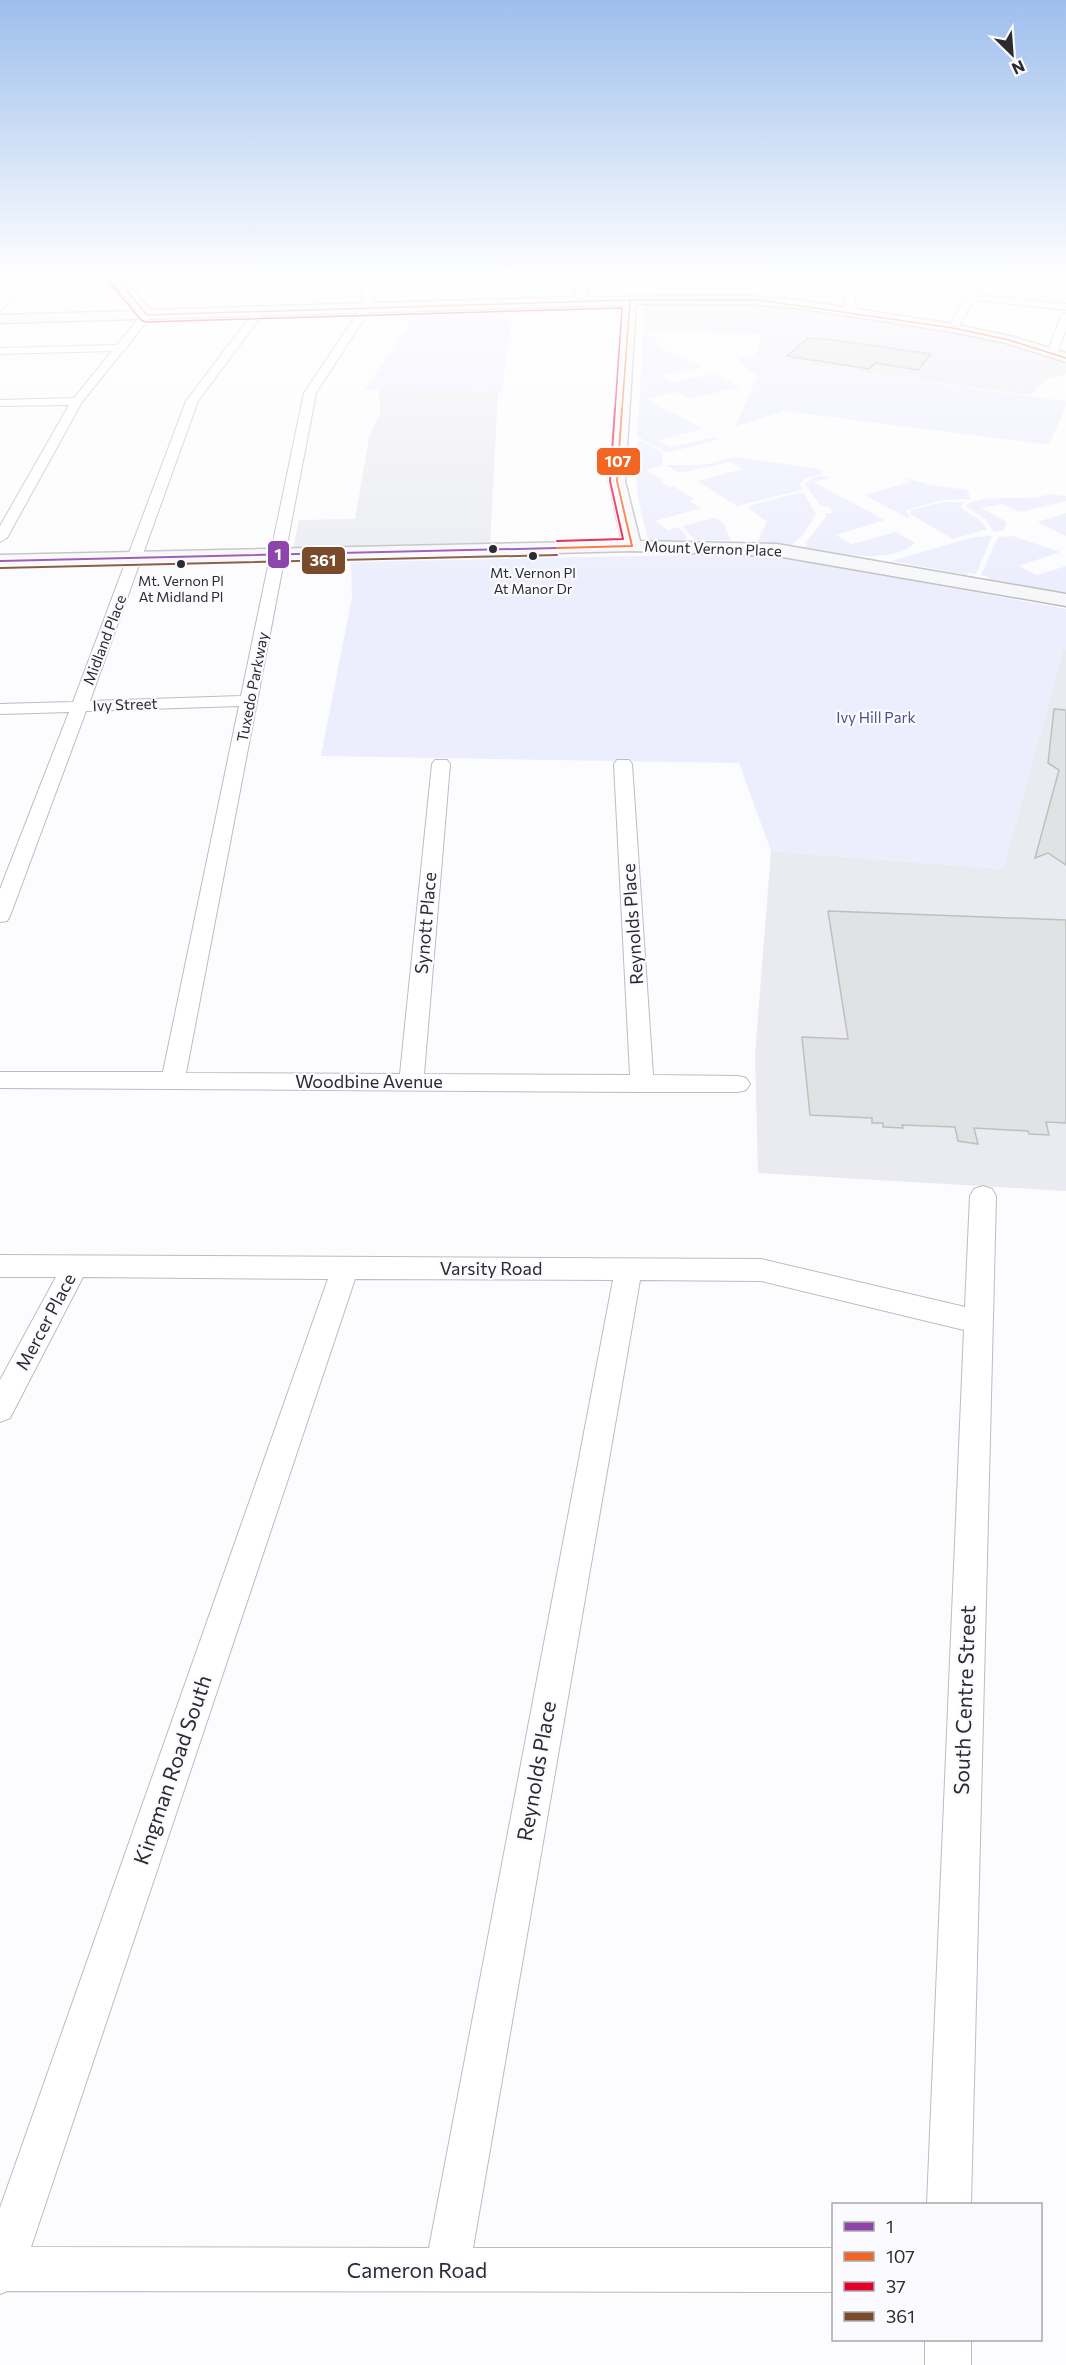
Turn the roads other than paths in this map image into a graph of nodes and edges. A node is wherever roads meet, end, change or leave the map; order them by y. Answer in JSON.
{"nodes":[{"id":1,"x":91,"y":384,"type":"edge"},
{"id":2,"x":205,"y":384,"type":"edge"},
{"id":3,"x":316,"y":384,"type":"edge"},
{"id":4,"x":624,"y":384,"type":"edge"},
{"id":5,"x":77,"y":401,"type":"junction"},
{"id":6,"x":0,"y":403,"type":"edge"},
{"id":7,"x":0,"y":538,"type":"edge"},
{"id":8,"x":632,"y":546,"type":"junction"},
{"id":9,"x":280,"y":554,"type":"junction"},
{"id":10,"x":136,"y":558,"type":"junction"},
{"id":11,"x":0,"y":561,"type":"edge"},
{"id":12,"x":1066,"y":600,"type":"edge"},
{"id":13,"x":250,"y":702,"type":"junction"},
{"id":14,"x":80,"y":707,"type":"junction"},
{"id":15,"x":0,"y":709,"type":"edge"},
{"id":16,"x":441,"y":764,"type":"dead end"},
{"id":17,"x":623,"y":764,"type":"dead end"},
{"id":18,"x":0,"y":916,"type":"edge"},
{"id":19,"x":0,"y":1080,"type":"edge"},
{"id":20,"x":174,"y":1081,"type":"junction"},
{"id":21,"x":411,"y":1083,"type":"junction"},
{"id":22,"x":642,"y":1084,"type":"junction"},
{"id":23,"x":738,"y":1084,"type":"dead end"},
{"id":24,"x":983,"y":1196,"type":"dead end"},
{"id":25,"x":0,"y":1266,"type":"edge"},
{"id":26,"x":75,"y":1267,"type":"junction"},
{"id":27,"x":345,"y":1268,"type":"junction"},
{"id":28,"x":628,"y":1270,"type":"junction"},
{"id":29,"x":977,"y":1321,"type":"junction"},
{"id":30,"x":0,"y":1409,"type":"edge"},
{"id":31,"x":949,"y":2203,"type":"edge"},
{"id":32,"x":0,"y":2270,"type":"edge"},
{"id":33,"x":832,"y":2270,"type":"edge"},
{"id":34,"x":447,"y":2271,"type":"junction"},
{"id":35,"x":948,"y":2341,"type":"edge"},
{"id":36,"x":948,"y":2365,"type":"edge"}],
"edges":[{"from":1,"to":5,"type":"street"},
{"from":2,"to":10,"type":"street","name":"Midland Place"},
{"from":3,"to":9,"type":"street","name":"Tuxedo Parkway"},
{"from":4,"to":8,"type":"street"},
{"from":5,"to":6,"type":"street"},
{"from":5,"to":7,"type":"street"},
{"from":8,"to":9,"type":"street","name":"Mount Vernon Place"},
{"from":8,"to":12,"type":"street","name":"Mount Vernon Place"},
{"from":9,"to":10,"type":"street","name":"Mount Vernon Place"},
{"from":9,"to":13,"type":"street","name":"Tuxedo Parkway"},
{"from":10,"to":11,"type":"street","name":"Mount Vernon Place"},
{"from":10,"to":14,"type":"street","name":"Midland Place"},
{"from":13,"to":14,"type":"street","name":"Ivy Street"},
{"from":13,"to":20,"type":"street","name":"Tuxedo Parkway"},
{"from":14,"to":15,"type":"street","name":"Ivy Street"},
{"from":14,"to":18,"type":"street","name":"Midland Place"},
{"from":16,"to":21,"type":"street","name":"Synott Place"},
{"from":17,"to":22,"type":"street","name":"Reynolds Place"},
{"from":19,"to":20,"type":"street","name":"Woodbine Avenue"},
{"from":20,"to":21,"type":"street","name":"Woodbine Avenue"},
{"from":21,"to":22,"type":"street","name":"Woodbine Avenue"},
{"from":22,"to":23,"type":"street","name":"Woodbine Avenue"},
{"from":24,"to":29,"type":"street","name":"South Centre Street"},
{"from":25,"to":26,"type":"street","name":"Varsity Road"},
{"from":26,"to":27,"type":"street","name":"Varsity Road"},
{"from":26,"to":30,"type":"street","name":"Mercer Place"},
{"from":27,"to":28,"type":"street","name":"Varsity Road"},
{"from":27,"to":32,"type":"street","name":"Kingman Road South"},
{"from":28,"to":29,"type":"street","name":"Varsity Road"},
{"from":28,"to":34,"type":"street","name":"Reynolds Place"},
{"from":29,"to":31,"type":"street","name":"South Centre Street"},
{"from":32,"to":34,"type":"street","name":"Cameron Road"},
{"from":33,"to":34,"type":"street","name":"Cameron Road"},
{"from":35,"to":36,"type":"street"}]}
